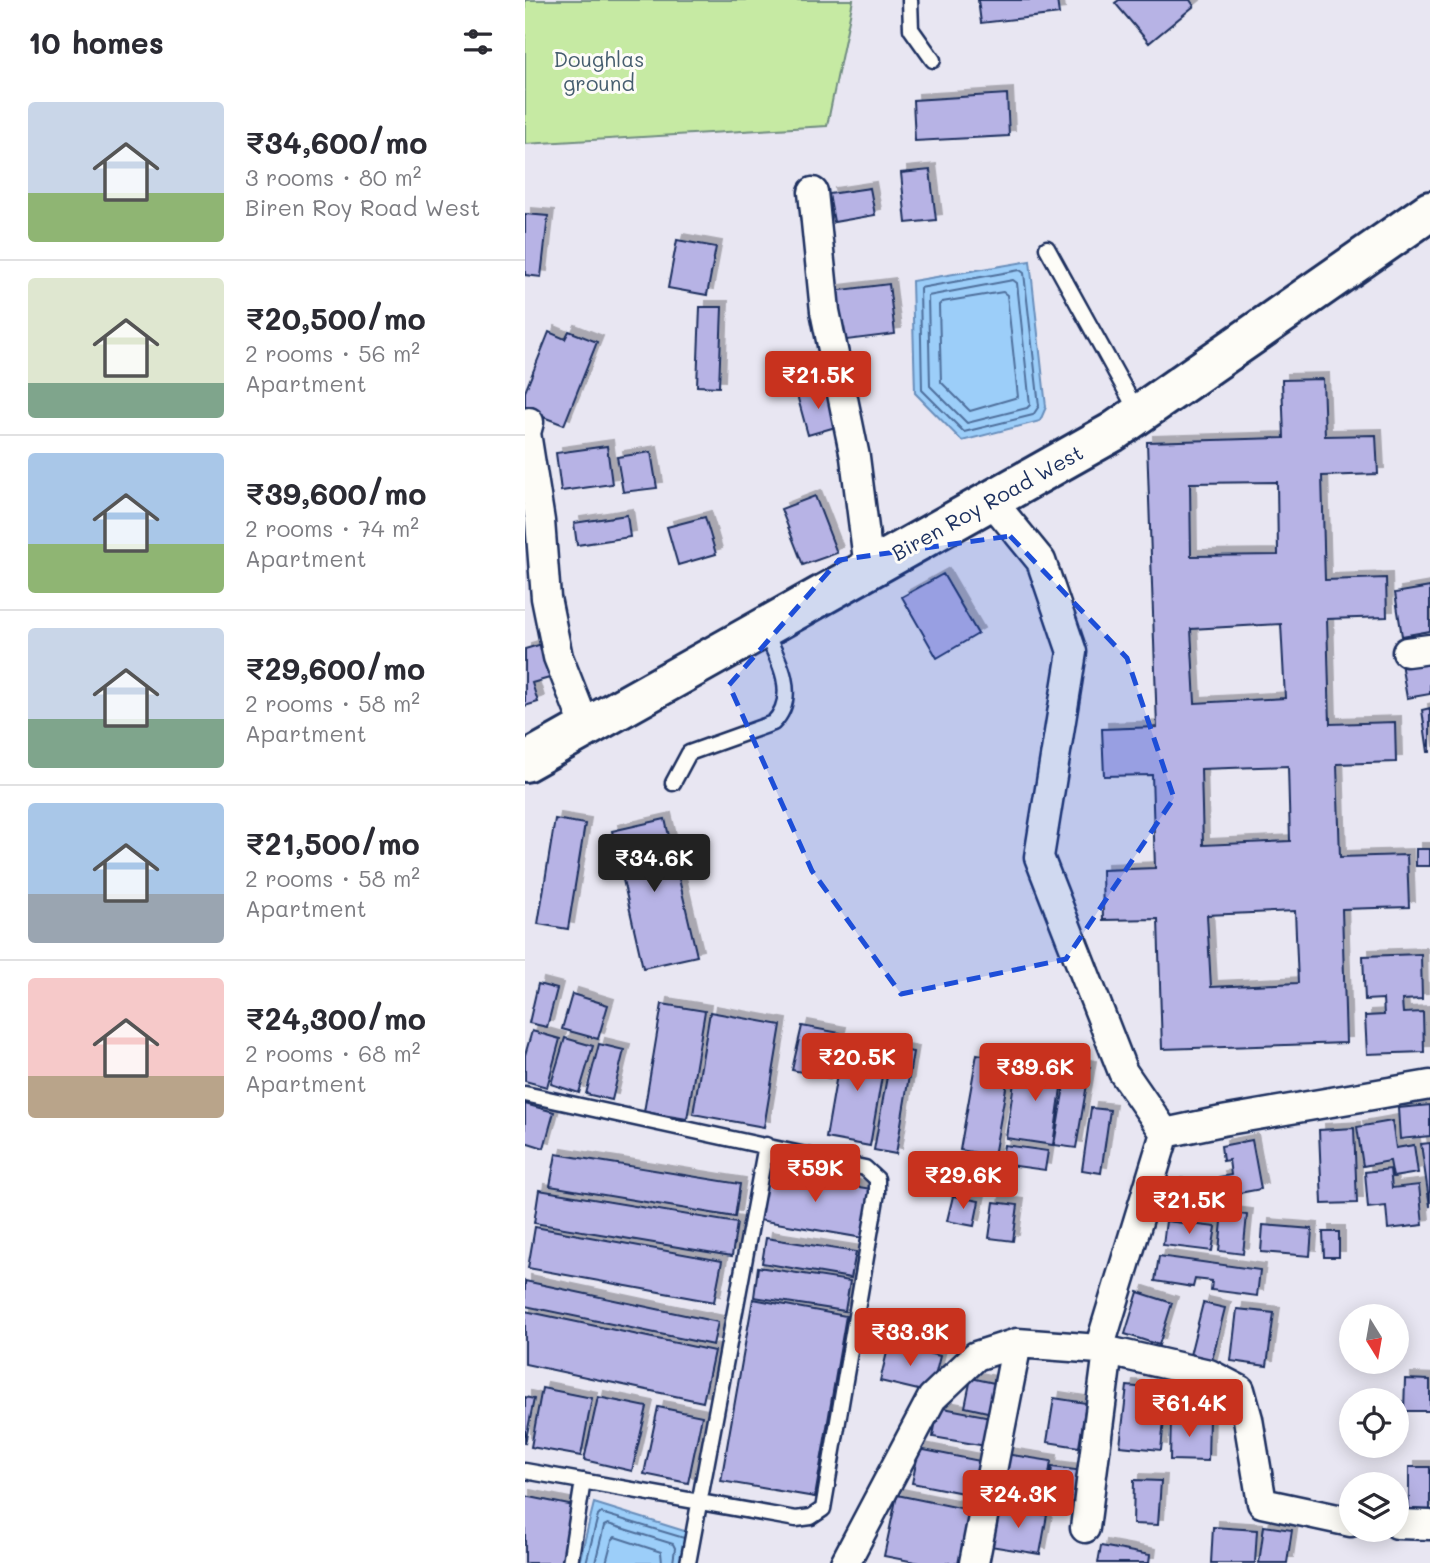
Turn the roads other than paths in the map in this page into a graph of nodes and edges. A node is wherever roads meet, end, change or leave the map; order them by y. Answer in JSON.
{"nodes":[{"id":1,"x":910,"y":0,"type":"edge"},
{"id":2,"x":933,"y":60,"type":"dead end"},
{"id":3,"x":813,"y":192,"type":"dead end"},
{"id":4,"x":1430,"y":211,"type":"edge"},
{"id":5,"x":1047,"y":248,"type":"dead end"},
{"id":6,"x":1139,"y":414,"type":"junction"},
{"id":7,"x":529,"y":422,"type":"dead end"},
{"id":8,"x":991,"y":500,"type":"junction"},
{"id":9,"x":869,"y":568,"type":"junction"},
{"id":10,"x":763,"y":628,"type":"junction"},
{"id":11,"x":586,"y":728,"type":"junction"},
{"id":12,"x":525,"y":762,"type":"edge"},
{"id":13,"x":673,"y":783,"type":"dead end"},
{"id":14,"x":1430,"y":1085,"type":"edge"},
{"id":15,"x":525,"y":1094,"type":"edge"},
{"id":16,"x":1165,"y":1133,"type":"junction"},
{"id":17,"x":766,"y":1145,"type":"junction"},
{"id":18,"x":1017,"y":1343,"type":"junction"},
{"id":19,"x":1103,"y":1350,"type":"junction"},
{"id":20,"x":525,"y":1472,"type":"edge"},
{"id":21,"x":583,"y":1481,"type":"junction"},
{"id":22,"x":699,"y":1502,"type":"junction"},
{"id":23,"x":1339,"y":1519,"type":"edge"},
{"id":24,"x":1409,"y":1524,"type":"edge"},
{"id":25,"x":1430,"y":1525,"type":"edge"},
{"id":26,"x":1085,"y":1528,"type":"dead end"},
{"id":27,"x":569,"y":1563,"type":"edge"},
{"id":28,"x":688,"y":1563,"type":"edge"},
{"id":29,"x":845,"y":1563,"type":"edge"},
{"id":30,"x":974,"y":1563,"type":"edge"}],
"edges":[{"from":1,"to":2,"type":"lane"},
{"from":3,"to":9,"type":"street"},
{"from":4,"to":6,"type":"main road","name":"Biren Roy Road West"},
{"from":5,"to":6,"type":"lane"},
{"from":6,"to":8,"type":"main road","name":"Biren Roy Road West"},
{"from":7,"to":11,"type":"street"},
{"from":8,"to":9,"type":"main road","name":"Biren Roy Road West"},
{"from":8,"to":16,"type":"street"},
{"from":9,"to":10,"type":"main road","name":"Biren Roy Road West"},
{"from":10,"to":11,"type":"main road","name":"Biren Roy Road West"},
{"from":10,"to":13,"type":"lane"},
{"from":11,"to":12,"type":"main road","name":"Biren Roy Road West"},
{"from":14,"to":16,"type":"street"},
{"from":15,"to":17,"type":"lane"},
{"from":16,"to":19,"type":"street"},
{"from":17,"to":22,"type":"lane"},
{"from":17,"to":22,"type":"lane"},
{"from":18,"to":19,"type":"street"},
{"from":18,"to":29,"type":"street"},
{"from":18,"to":30,"type":"street"},
{"from":19,"to":23,"type":"street"},
{"from":19,"to":26,"type":"street"},
{"from":20,"to":21,"type":"lane"},
{"from":21,"to":22,"type":"lane"},
{"from":21,"to":27,"type":"lane"},
{"from":22,"to":28,"type":"lane"},
{"from":24,"to":25,"type":"street"}]}
